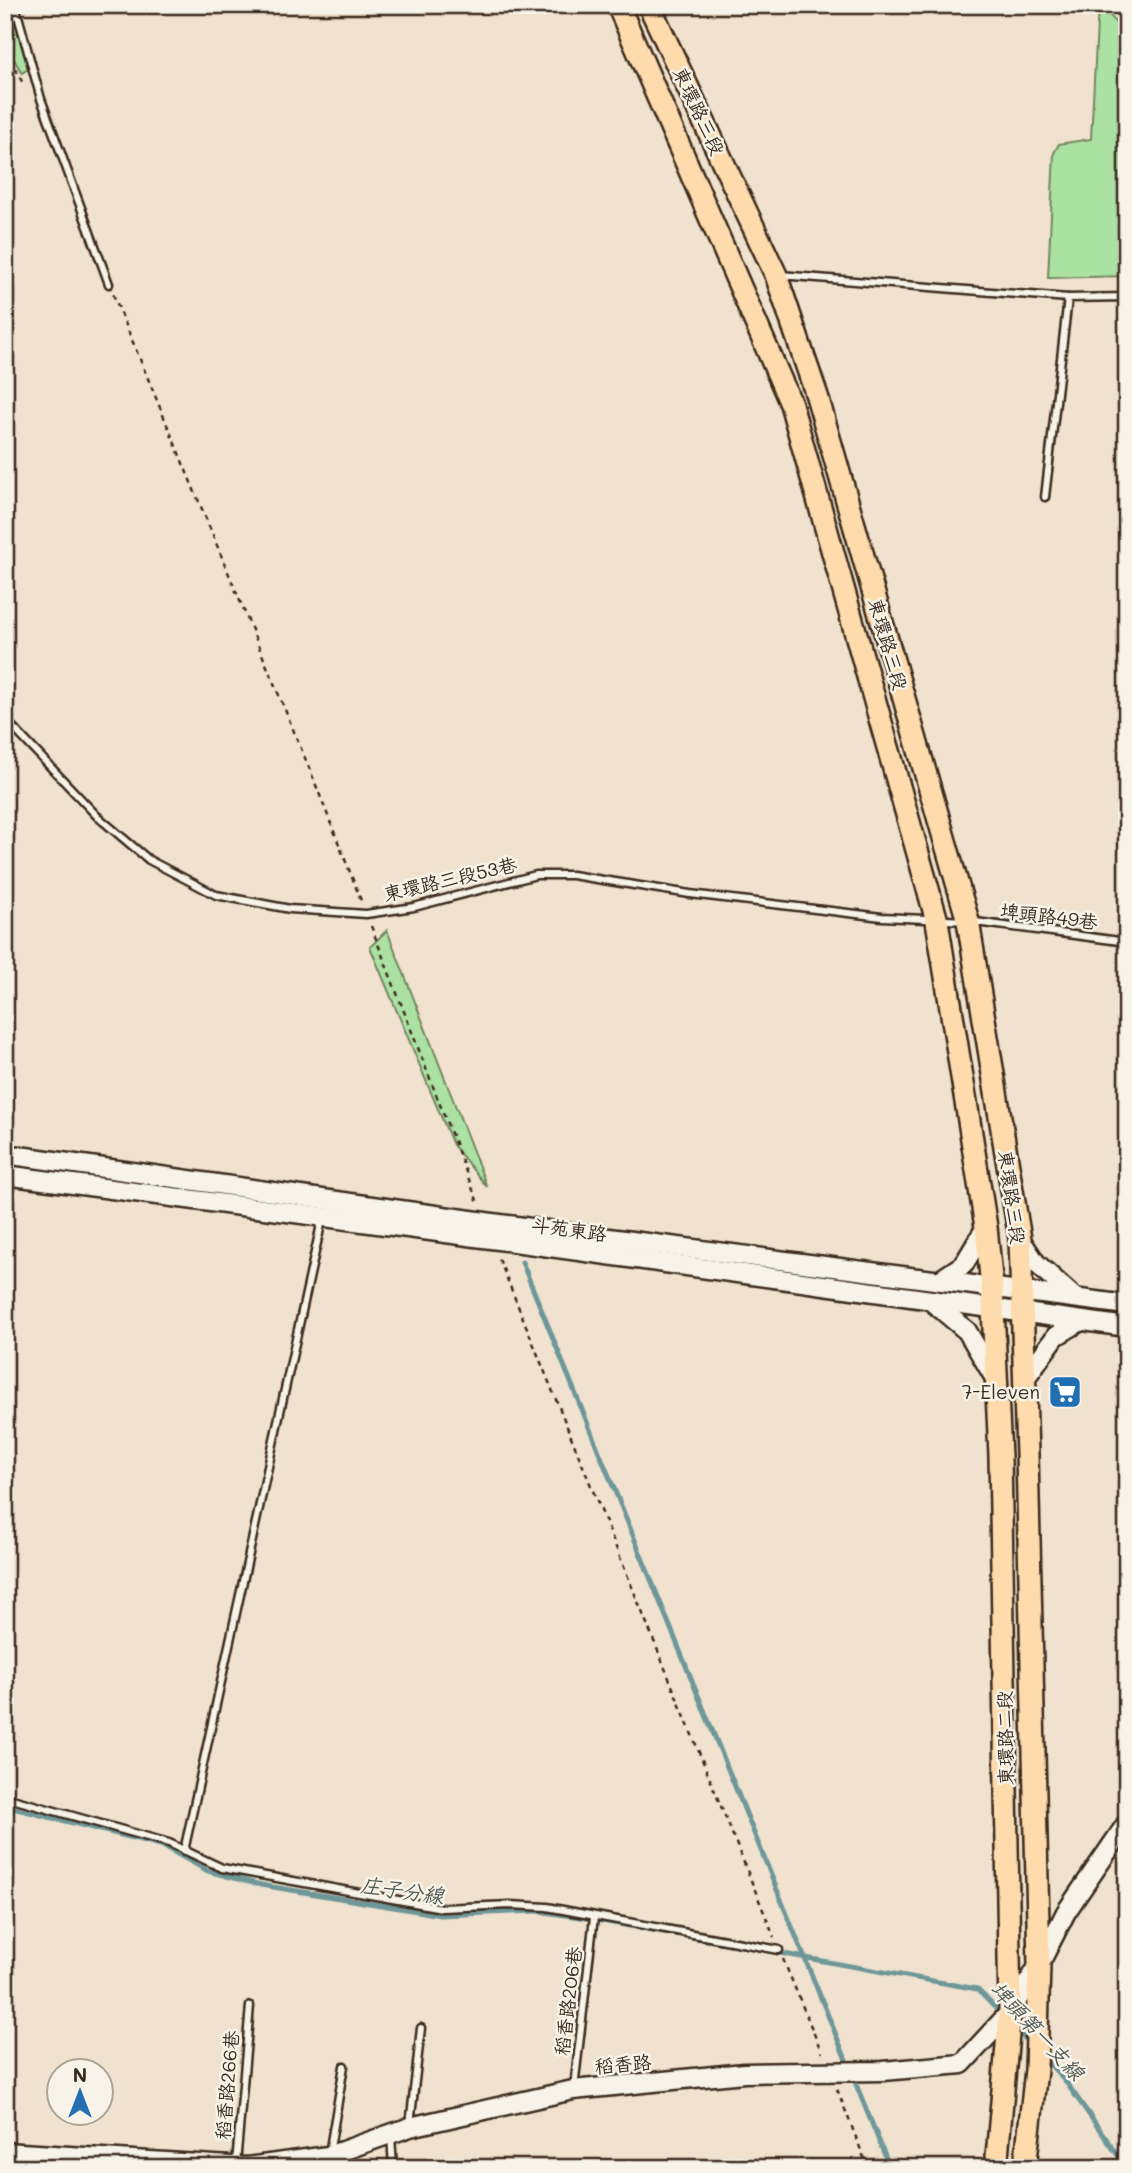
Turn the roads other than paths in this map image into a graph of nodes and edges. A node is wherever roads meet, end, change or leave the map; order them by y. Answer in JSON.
{"nodes":[{"id":1,"x":15,"y":5,"type":"edge"},
{"id":2,"x":618,"y":5,"type":"edge"},
{"id":3,"x":649,"y":5,"type":"edge"},
{"id":4,"x":776,"y":275,"type":"junction"},
{"id":5,"x":109,"y":284,"type":"road end"},
{"id":6,"x":1127,"y":297,"type":"edge"},
{"id":7,"x":1068,"y":298,"type":"junction"},
{"id":8,"x":1045,"y":497,"type":"dead end"},
{"id":9,"x":5,"y":719,"type":"edge"},
{"id":10,"x":937,"y":920,"type":"junction"},
{"id":11,"x":968,"y":921,"type":"junction"},
{"id":12,"x":1127,"y":942,"type":"edge"},
{"id":13,"x":5,"y":1154,"type":"edge"},
{"id":14,"x":5,"y":1175,"type":"edge"},
{"id":15,"x":322,"y":1217,"type":"junction"},
{"id":16,"x":986,"y":1227,"type":"junction"},
{"id":17,"x":1020,"y":1239,"type":"junction"},
{"id":18,"x":940,"y":1280,"type":"junction"},
{"id":19,"x":992,"y":1287,"type":"junction"},
{"id":20,"x":1022,"y":1290,"type":"junction"},
{"id":21,"x":1075,"y":1298,"type":"junction"},
{"id":22,"x":930,"y":1300,"type":"junction"},
{"id":23,"x":1127,"y":1305,"type":"edge"},
{"id":24,"x":993,"y":1308,"type":"junction"},
{"id":25,"x":1021,"y":1313,"type":"junction"},
{"id":26,"x":1081,"y":1321,"type":"junction"},
{"id":27,"x":1127,"y":1327,"type":"edge"},
{"id":28,"x":1024,"y":1380,"type":"junction"},
{"id":29,"x":997,"y":1382,"type":"junction"},
{"id":30,"x":5,"y":1797,"type":"edge"},
{"id":31,"x":1127,"y":1823,"type":"edge"},
{"id":32,"x":184,"y":1851,"type":"junction"},
{"id":33,"x":594,"y":1917,"type":"junction"},
{"id":34,"x":779,"y":1950,"type":"road end"},
{"id":35,"x":1039,"y":1965,"type":"junction"},
{"id":36,"x":250,"y":2006,"type":"dead end"},
{"id":37,"x":1010,"y":2012,"type":"junction"},
{"id":38,"x":421,"y":2028,"type":"dead end"},
{"id":39,"x":344,"y":2066,"type":"dead end"},
{"id":40,"x":573,"y":2090,"type":"junction"},
{"id":41,"x":410,"y":2127,"type":"junction"},
{"id":42,"x":391,"y":2134,"type":"junction"},
{"id":43,"x":5,"y":2152,"type":"edge"},
{"id":44,"x":328,"y":2156,"type":"junction"},
{"id":45,"x":67,"y":2162,"type":"edge"},
{"id":46,"x":243,"y":2167,"type":"edge"},
{"id":47,"x":393,"y":2168,"type":"edge"},
{"id":48,"x":996,"y":2168,"type":"edge"},
{"id":49,"x":1025,"y":2168,"type":"edge"}],
"edges":[{"from":1,"to":5,"type":"lane"},
{"from":2,"to":10,"type":"main road","name":"東環路三段"},
{"from":3,"to":4,"type":"main road","name":"東環路三段"},
{"from":4,"to":7,"type":"lane"},
{"from":4,"to":11,"type":"main road","name":"東環路三段"},
{"from":6,"to":7,"type":"lane"},
{"from":7,"to":8,"type":"lane"},
{"from":9,"to":10,"type":"lane","name":"東環路三段53巷"},
{"from":10,"to":11,"type":"lane","name":"東環路三段53巷"},
{"from":10,"to":16,"type":"main road","name":"東環路三段"},
{"from":11,"to":12,"type":"lane","name":"埤頭路49巷"},
{"from":11,"to":17,"type":"main road","name":"東環路三段"},
{"from":13,"to":18,"type":"main road","name":"斗苑東路"},
{"from":14,"to":15,"type":"main road","name":"斗苑東路"},
{"from":15,"to":22,"type":"main road","name":"斗苑東路"},
{"from":15,"to":32,"type":"lane"},
{"from":16,"to":18,"type":"main road"},
{"from":16,"to":19,"type":"main road","name":"東環路三段"},
{"from":17,"to":20,"type":"main road","name":"東環路三段"},
{"from":17,"to":21,"type":"main road"},
{"from":18,"to":19,"type":"main road","name":"斗苑東路"},
{"from":19,"to":20,"type":"main road","name":"斗苑東路"},
{"from":19,"to":24,"type":"main road","name":"東環路三段"},
{"from":20,"to":21,"type":"main road","name":"斗苑東路"},
{"from":20,"to":25,"type":"main road","name":"東環路三段"},
{"from":21,"to":23,"type":"main road","name":"斗苑東路"},
{"from":22,"to":24,"type":"main road","name":"斗苑東路"},
{"from":22,"to":29,"type":"main road"},
{"from":24,"to":25,"type":"main road","name":"斗苑東路"},
{"from":24,"to":29,"type":"main road","name":"東環路二段"},
{"from":25,"to":26,"type":"main road","name":"斗苑東路"},
{"from":25,"to":28,"type":"main road","name":"東環路二段"},
{"from":26,"to":27,"type":"main road","name":"斗苑東路"},
{"from":26,"to":28,"type":"main road"},
{"from":28,"to":35,"type":"main road","name":"東環路二段"},
{"from":29,"to":37,"type":"main road","name":"東環路二段"},
{"from":30,"to":32,"type":"lane"},
{"from":31,"to":35,"type":"main road","name":"稻香路"},
{"from":32,"to":33,"type":"lane"},
{"from":33,"to":34,"type":"lane"},
{"from":33,"to":40,"type":"lane","name":"稻香路206巷"},
{"from":35,"to":37,"type":"main road","name":"稻香路"},
{"from":35,"to":49,"type":"main road","name":"東環路二段"},
{"from":36,"to":46,"type":"lane","name":"稻香路266巷"},
{"from":37,"to":40,"type":"main road","name":"稻香路"},
{"from":37,"to":48,"type":"main road","name":"東環路二段"},
{"from":38,"to":41,"type":"lane"},
{"from":39,"to":44,"type":"lane"},
{"from":40,"to":41,"type":"main road","name":"稻香路"},
{"from":41,"to":42,"type":"main road","name":"稻香路"},
{"from":42,"to":44,"type":"main road","name":"稻香路"},
{"from":42,"to":47,"type":"lane"},
{"from":43,"to":45,"type":"main road","name":"稻香路"},
{"from":44,"to":46,"type":"main road","name":"稻香路"},
{"from":45,"to":46,"type":"main road","name":"稻香路"}]}
